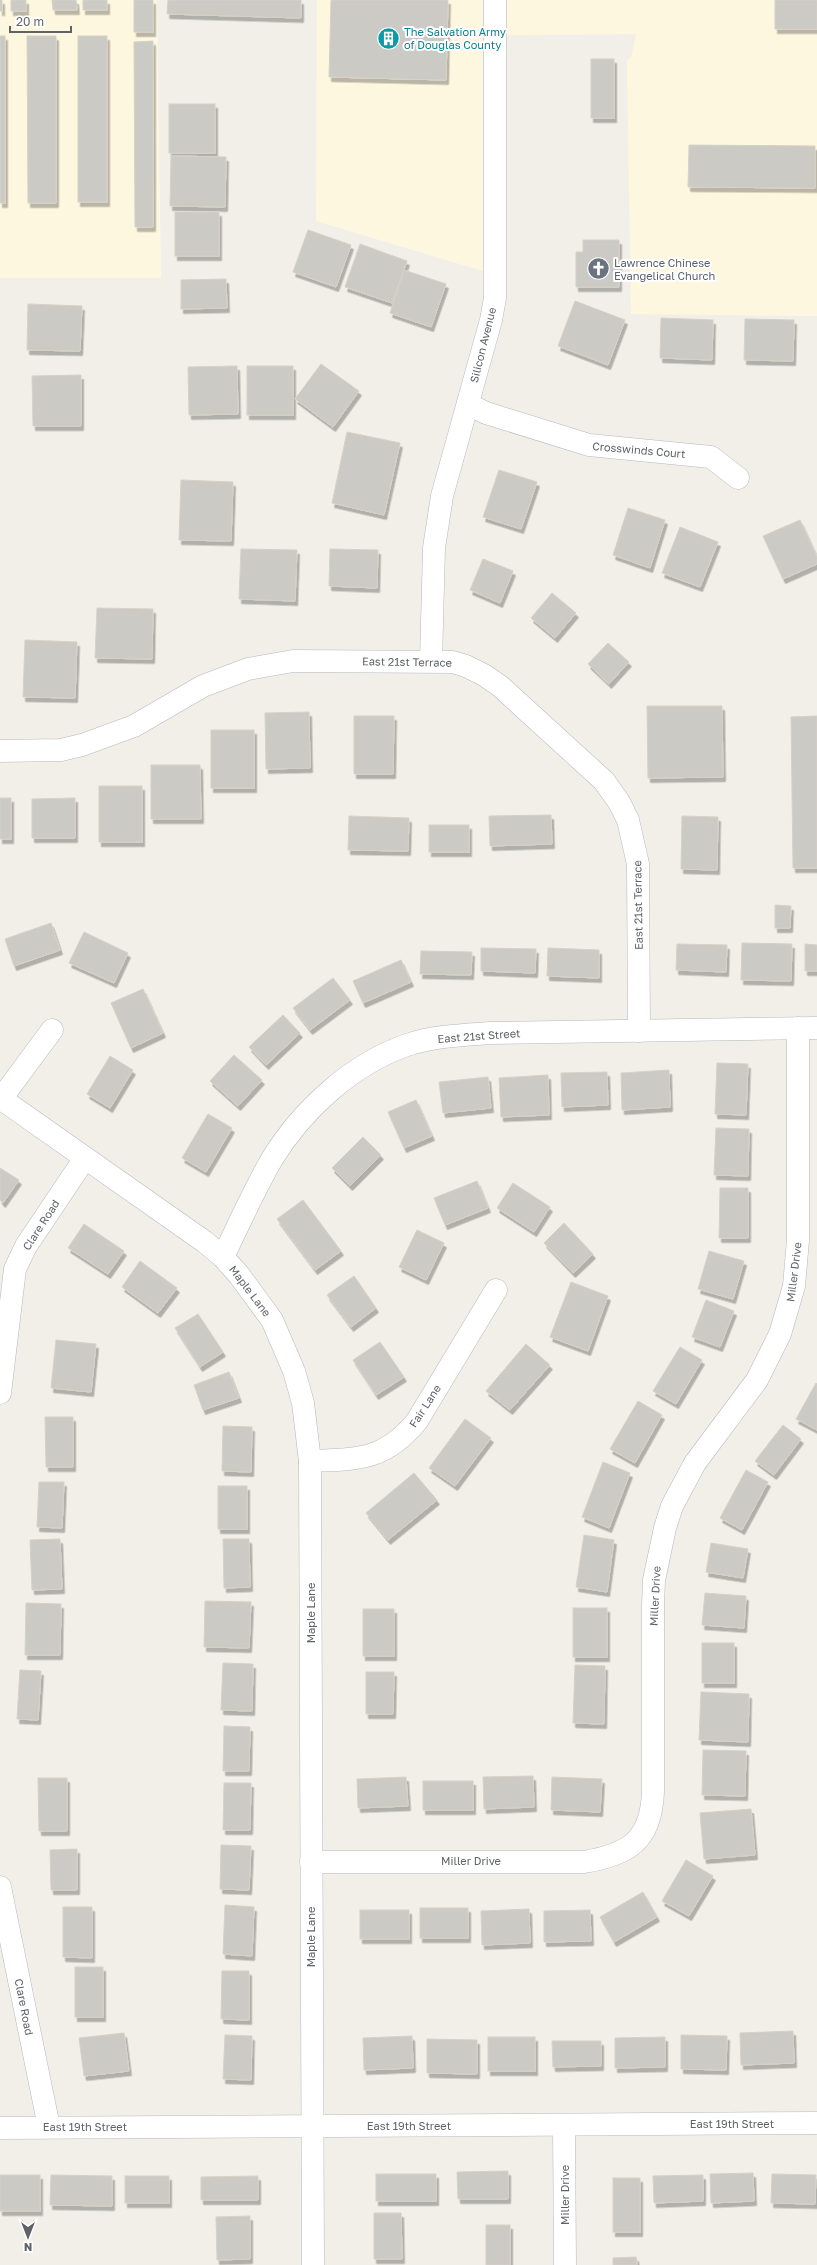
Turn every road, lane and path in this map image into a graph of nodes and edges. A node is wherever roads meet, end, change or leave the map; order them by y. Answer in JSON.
{"nodes":[{"id":1,"x":495,"y":0,"type":"edge"},
{"id":2,"x":468,"y":404,"type":"junction"},
{"id":3,"x":738,"y":478,"type":"dead end"},
{"id":4,"x":430,"y":662,"type":"junction"},
{"id":5,"x":0,"y":751,"type":"edge"},
{"id":6,"x":807,"y":1028,"type":"edge"},
{"id":7,"x":52,"y":1030,"type":"dead end"},
{"id":8,"x":639,"y":1031,"type":"junction"},
{"id":9,"x":1,"y":1098,"type":"edge"},
{"id":10,"x":86,"y":1158,"type":"junction"},
{"id":11,"x":223,"y":1257,"type":"junction"},
{"id":12,"x":496,"y":1290,"type":"dead end"},
{"id":13,"x":0,"y":1393,"type":"edge"},
{"id":14,"x":310,"y":1461,"type":"junction"},
{"id":15,"x":311,"y":1862,"type":"junction"},
{"id":16,"x":0,"y":1887,"type":"edge"},
{"id":17,"x":817,"y":2123,"type":"edge"},
{"id":18,"x":564,"y":2125,"type":"junction"},
{"id":19,"x":313,"y":2126,"type":"junction"},
{"id":20,"x":49,"y":2127,"type":"junction"},
{"id":21,"x":0,"y":2128,"type":"edge"},
{"id":22,"x":313,"y":2265,"type":"edge"},
{"id":23,"x":565,"y":2265,"type":"edge"}],
"edges":[{"from":1,"to":2,"type":"street","name":"Silicon Avenue"},
{"from":2,"to":3,"type":"street","name":"Crosswinds Court"},
{"from":2,"to":4,"type":"street","name":"Silicon Avenue"},
{"from":4,"to":5,"type":"street","name":"East 21st Terrace"},
{"from":4,"to":8,"type":"street","name":"East 21st Terrace"},
{"from":6,"to":8,"type":"street","name":"East 21st Street"},
{"from":6,"to":15,"type":"street","name":"Miller Drive"},
{"from":7,"to":9,"type":"street","name":"Maple Lane"},
{"from":8,"to":11,"type":"street","name":"East 21st Street"},
{"from":9,"to":10,"type":"street","name":"Maple Lane"},
{"from":10,"to":11,"type":"street","name":"Maple Lane"},
{"from":10,"to":13,"type":"street","name":"Clare Road"},
{"from":11,"to":14,"type":"street","name":"Maple Lane"},
{"from":12,"to":14,"type":"street","name":"Fair Lane"},
{"from":14,"to":15,"type":"street","name":"Maple Lane"},
{"from":15,"to":19,"type":"street","name":"Maple Lane"},
{"from":16,"to":20,"type":"street","name":"Clare Road"},
{"from":17,"to":18,"type":"street","name":"East 19th Street"},
{"from":18,"to":19,"type":"street","name":"East 19th Street"},
{"from":18,"to":23,"type":"street","name":"Miller Drive"},
{"from":19,"to":20,"type":"street","name":"East 19th Street"},
{"from":19,"to":22,"type":"street","name":"Maple Lane"},
{"from":20,"to":21,"type":"street","name":"East 19th Street"}]}
